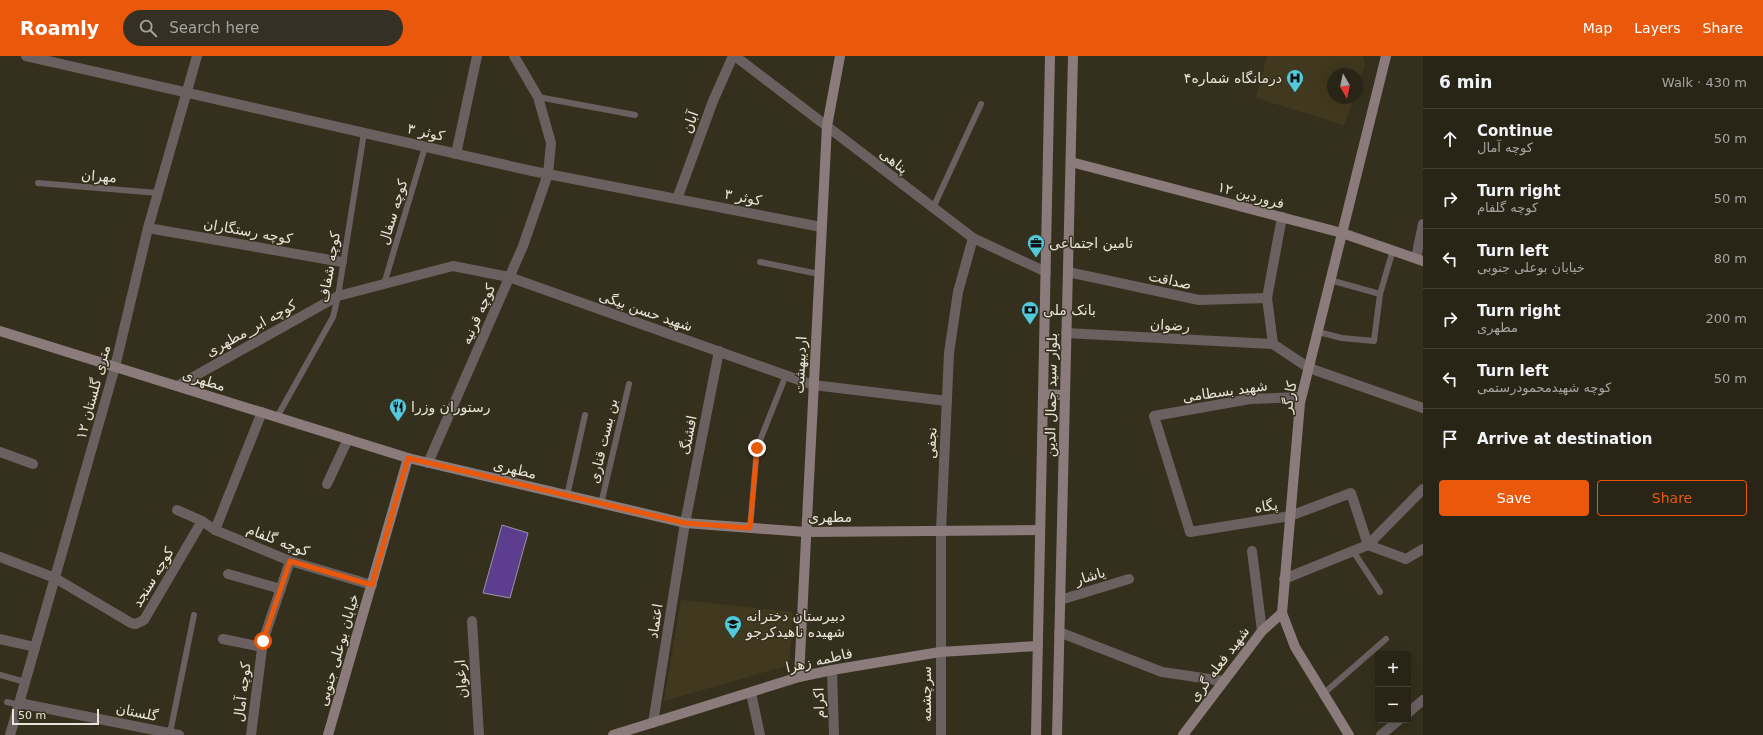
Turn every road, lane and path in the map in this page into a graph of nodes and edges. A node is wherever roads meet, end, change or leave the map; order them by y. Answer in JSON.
{"nodes":[{"id":1,"x":26,"y":56,"type":"edge"},
{"id":2,"x":197,"y":56,"type":"edge"},
{"id":3,"x":477,"y":56,"type":"edge"},
{"id":4,"x":514,"y":56,"type":"edge"},
{"id":5,"x":840,"y":56,"type":"edge"},
{"id":6,"x":1050,"y":56,"type":"edge"},
{"id":7,"x":1073,"y":56,"type":"edge"},
{"id":8,"x":1386,"y":56,"type":"edge"},
{"id":9,"x":738,"y":57,"type":"edge"},
{"id":10,"x":186,"y":92,"type":"junction"},
{"id":11,"x":538,"y":97,"type":"junction"},
{"id":12,"x":981,"y":104,"type":"dead end"},
{"id":13,"x":635,"y":115,"type":"dead end"},
{"id":14,"x":827,"y":126,"type":"junction"},
{"id":15,"x":364,"y":133,"type":"junction"},
{"id":16,"x":425,"y":147,"type":"junction"},
{"id":17,"x":456,"y":154,"type":"junction"},
{"id":18,"x":1070,"y":162,"type":"junction"},
{"id":19,"x":548,"y":174,"type":"junction"},
{"id":20,"x":38,"y":183,"type":"dead end"},
{"id":21,"x":158,"y":193,"type":"junction"},
{"id":22,"x":677,"y":199,"type":"junction"},
{"id":23,"x":933,"y":208,"type":"junction"},
{"id":24,"x":1282,"y":217,"type":"junction"},
{"id":25,"x":1423,"y":224,"type":"edge"},
{"id":26,"x":821,"y":227,"type":"junction"},
{"id":27,"x":148,"y":228,"type":"junction"},
{"id":28,"x":1342,"y":233,"type":"junction"},
{"id":29,"x":973,"y":238,"type":"junction"},
{"id":30,"x":1393,"y":250,"type":"junction"},
{"id":31,"x":1420,"y":260,"type":"edge"},
{"id":32,"x":342,"y":262,"type":"junction"},
{"id":33,"x":760,"y":262,"type":"dead end"},
{"id":34,"x":1046,"y":272,"type":"junction"},
{"id":35,"x":1068,"y":272,"type":"junction"},
{"id":36,"x":819,"y":274,"type":"junction"},
{"id":37,"x":509,"y":277,"type":"junction"},
{"id":38,"x":1330,"y":280,"type":"junction"},
{"id":39,"x":384,"y":284,"type":"junction"},
{"id":40,"x":1380,"y":294,"type":"junction"},
{"id":41,"x":338,"y":296,"type":"junction"},
{"id":42,"x":1267,"y":298,"type":"junction"},
{"id":43,"x":0,"y":331,"type":"edge"},
{"id":44,"x":1318,"y":332,"type":"junction"},
{"id":45,"x":1066,"y":333,"type":"junction"},
{"id":46,"x":1272,"y":344,"type":"junction"},
{"id":47,"x":719,"y":351,"type":"junction"},
{"id":48,"x":115,"y":367,"type":"junction"},
{"id":49,"x":1309,"y":368,"type":"junction"},
{"id":50,"x":786,"y":376,"type":"junction"},
{"id":51,"x":629,"y":384,"type":"dead end"},
{"id":52,"x":813,"y":385,"type":"junction"},
{"id":53,"x":177,"y":386,"type":"junction"},
{"id":54,"x":1043,"y":394,"type":"junction"},
{"id":55,"x":1065,"y":395,"type":"junction"},
{"id":56,"x":1302,"y":397,"type":"junction"},
{"id":57,"x":947,"y":401,"type":"junction"},
{"id":58,"x":1423,"y":408,"type":"edge"},
{"id":59,"x":262,"y":412,"type":"junction"},
{"id":60,"x":585,"y":415,"type":"dead end"},
{"id":61,"x":1154,"y":416,"type":"joint"},
{"id":62,"x":277,"y":417,"type":"junction"},
{"id":63,"x":348,"y":439,"type":"junction"},
{"id":64,"x":0,"y":452,"type":"edge"},
{"id":65,"x":408,"y":458,"type":"junction"},
{"id":66,"x":428,"y":463,"type":"junction"},
{"id":67,"x":33,"y":464,"type":"dead end"},
{"id":68,"x":327,"y":484,"type":"dead end"},
{"id":69,"x":1423,"y":489,"type":"edge"},
{"id":70,"x":567,"y":496,"type":"junction"},
{"id":71,"x":601,"y":504,"type":"junction"},
{"id":72,"x":178,"y":510,"type":"dead end"},
{"id":73,"x":1290,"y":516,"type":"junction"},
{"id":74,"x":202,"y":521,"type":"junction"},
{"id":75,"x":685,"y":523,"type":"junction"},
{"id":76,"x":750,"y":528,"type":"junction"},
{"id":77,"x":216,"y":530,"type":"junction"},
{"id":78,"x":1040,"y":530,"type":"junction"},
{"id":79,"x":941,"y":531,"type":"junction"},
{"id":80,"x":806,"y":532,"type":"junction"},
{"id":81,"x":1368,"y":545,"type":"junction"},
{"id":82,"x":1423,"y":549,"type":"edge"},
{"id":83,"x":1252,"y":551,"type":"dead end"},
{"id":84,"x":1353,"y":551,"type":"junction"},
{"id":85,"x":0,"y":557,"type":"edge"},
{"id":86,"x":290,"y":561,"type":"junction"},
{"id":87,"x":228,"y":574,"type":"dead end"},
{"id":88,"x":55,"y":578,"type":"junction"},
{"id":89,"x":1129,"y":579,"type":"dead end"},
{"id":90,"x":1284,"y":579,"type":"junction"},
{"id":91,"x":372,"y":585,"type":"junction"},
{"id":92,"x":281,"y":589,"type":"junction"},
{"id":93,"x":1380,"y":592,"type":"dead end"},
{"id":94,"x":1060,"y":600,"type":"junction"},
{"id":95,"x":1282,"y":613,"type":"junction"},
{"id":96,"x":194,"y":615,"type":"dead end"},
{"id":97,"x":472,"y":621,"type":"dead end"},
{"id":98,"x":1262,"y":631,"type":"junction"},
{"id":99,"x":1059,"y":632,"type":"junction"},
{"id":100,"x":0,"y":639,"type":"edge"},
{"id":101,"x":223,"y":639,"type":"dead end"},
{"id":102,"x":1386,"y":639,"type":"dead end"},
{"id":103,"x":1038,"y":646,"type":"junction"},
{"id":104,"x":35,"y":647,"type":"junction"},
{"id":105,"x":262,"y":647,"type":"junction"},
{"id":106,"x":940,"y":652,"type":"junction"},
{"id":107,"x":832,"y":670,"type":"junction"},
{"id":108,"x":0,"y":675,"type":"edge"},
{"id":109,"x":799,"y":677,"type":"junction"},
{"id":110,"x":1223,"y":681,"type":"junction"},
{"id":111,"x":25,"y":682,"type":"junction"},
{"id":112,"x":751,"y":693,"type":"junction"},
{"id":113,"x":1324,"y":694,"type":"junction"},
{"id":114,"x":1423,"y":700,"type":"edge"},
{"id":115,"x":7,"y":702,"type":"dead end"},
{"id":116,"x":19,"y":704,"type":"junction"},
{"id":117,"x":1411,"y":710,"type":"edge"},
{"id":118,"x":653,"y":723,"type":"junction"},
{"id":119,"x":1395,"y":723,"type":"edge"},
{"id":120,"x":625,"y":733,"type":"edge"},
{"id":121,"x":175,"y":734,"type":"edge"},
{"id":122,"x":10,"y":735,"type":"edge"},
{"id":123,"x":251,"y":735,"type":"edge"},
{"id":124,"x":328,"y":735,"type":"edge"},
{"id":125,"x":479,"y":735,"type":"edge"},
{"id":126,"x":614,"y":735,"type":"edge"},
{"id":127,"x":760,"y":735,"type":"edge"},
{"id":128,"x":834,"y":735,"type":"edge"},
{"id":129,"x":940,"y":735,"type":"edge"},
{"id":130,"x":1036,"y":735,"type":"edge"},
{"id":131,"x":1057,"y":735,"type":"edge"},
{"id":132,"x":1183,"y":735,"type":"edge"},
{"id":133,"x":1349,"y":735,"type":"edge"},
{"id":134,"x":1381,"y":735,"type":"edge"}],
"edges":[{"from":1,"to":10,"type":"street","name":"کوثر ۳"},
{"from":2,"to":10,"type":"street","name":"۱۲ متری گلستان"},
{"from":3,"to":17,"type":"street"},
{"from":4,"to":11,"type":"street","name":"کوچه قرنیه"},
{"from":5,"to":14,"type":"street","name":"اردیبهشت"},
{"from":6,"to":34,"type":"street","name":"بلوار سید جمال الدین"},
{"from":7,"to":18,"type":"street","name":"بلوار سید جمال الدین"},
{"from":8,"to":28,"type":"street","name":"کارگر"},
{"from":9,"to":14,"type":"street","name":"پناهی"},
{"from":9,"to":22,"type":"street","name":"آبان"},
{"from":10,"to":15,"type":"street","name":"کوثر ۳"},
{"from":10,"to":21,"type":"street","name":"۱۲ متری گلستان"},
{"from":11,"to":13,"type":"lane"},
{"from":11,"to":19,"type":"street","name":"کوچه قرنیه"},
{"from":12,"to":23,"type":"lane"},
{"from":14,"to":23,"type":"street","name":"پناهی"},
{"from":14,"to":26,"type":"street","name":"اردیبهشت"},
{"from":15,"to":16,"type":"street","name":"کوثر ۳"},
{"from":15,"to":32,"type":"lane","name":"کوچه شفاف"},
{"from":16,"to":17,"type":"street","name":"کوثر ۳"},
{"from":16,"to":39,"type":"lane","name":"کوچه سفال"},
{"from":17,"to":19,"type":"street","name":"کوثر ۳"},
{"from":18,"to":24,"type":"street","name":"۱۲ فروردین"},
{"from":18,"to":35,"type":"street","name":"بلوار سید جمال الدین"},
{"from":19,"to":22,"type":"street","name":"کوثر ۳"},
{"from":19,"to":37,"type":"street","name":"کوچه قرنیه"},
{"from":20,"to":21,"type":"lane","name":"مهران"},
{"from":21,"to":27,"type":"street","name":"۱۲ متری گلستان"},
{"from":22,"to":26,"type":"street","name":"کوثر ۳"},
{"from":23,"to":29,"type":"street","name":"پناهی"},
{"from":24,"to":28,"type":"street","name":"۱۲ فروردین"},
{"from":24,"to":42,"type":"street"},
{"from":25,"to":31,"type":"street"},
{"from":26,"to":36,"type":"street","name":"اردیبهشت"},
{"from":27,"to":32,"type":"street","name":"کوچه رستگاران"},
{"from":27,"to":48,"type":"street","name":"۱۲ متری گلستان"},
{"from":28,"to":30,"type":"street","name":"۱۲ فروردین"},
{"from":28,"to":38,"type":"street","name":"کارگر"},
{"from":29,"to":34,"type":"street","name":"پناهی"},
{"from":29,"to":57,"type":"street","name":"نجفی"},
{"from":30,"to":31,"type":"street","name":"۱۲ فروردین"},
{"from":30,"to":40,"type":"lane"},
{"from":32,"to":41,"type":"lane","name":"کوچه شفاف"},
{"from":33,"to":36,"type":"lane"},
{"from":34,"to":54,"type":"street","name":"بلوار سید جمال الدین"},
{"from":35,"to":42,"type":"street","name":"صداقت"},
{"from":35,"to":45,"type":"street","name":"بلوار سید جمال الدین"},
{"from":36,"to":52,"type":"street","name":"اردیبهشت"},
{"from":37,"to":39,"type":"street","name":"شهید حسن بیگی"},
{"from":37,"to":47,"type":"street","name":"شهید حسن بیگی"},
{"from":37,"to":66,"type":"street","name":"کوچه قرنیه"},
{"from":38,"to":40,"type":"lane"},
{"from":38,"to":44,"type":"street","name":"کارگر"},
{"from":39,"to":41,"type":"street","name":"شهید حسن بیگی"},
{"from":40,"to":44,"type":"lane"},
{"from":41,"to":53,"type":"street","name":"کوچه ابر_مطهری"},
{"from":41,"to":62,"type":"lane","name":"کوچه شفاف"},
{"from":42,"to":46,"type":"street"},
{"from":43,"to":48,"type":"street","name":"مطهری"},
{"from":44,"to":49,"type":"street","name":"کارگر"},
{"from":45,"to":46,"type":"street","name":"رضوان"},
{"from":45,"to":55,"type":"street","name":"بلوار سید جمال الدین"},
{"from":46,"to":49,"type":"street"},
{"from":47,"to":50,"type":"street","name":"شهید حسن بیگی"},
{"from":47,"to":75,"type":"street","name":"افشنگ"},
{"from":48,"to":53,"type":"street","name":"مطهری"},
{"from":48,"to":88,"type":"street","name":"۱۲ متری گلستان"},
{"from":49,"to":56,"type":"street","name":"کارگر"},
{"from":49,"to":58,"type":"street"},
{"from":50,"to":52,"type":"street","name":"شهید حسن بیگی"},
{"from":50,"to":76,"type":"lane"},
{"from":51,"to":71,"type":"lane","name":"بن بست قناری"},
{"from":52,"to":57,"type":"street","name":"شهید حسن بیگی"},
{"from":52,"to":80,"type":"street","name":"اردیبهشت"},
{"from":53,"to":59,"type":"street","name":"مطهری"},
{"from":54,"to":55,"type":"street"},
{"from":54,"to":78,"type":"street","name":"بلوار سید جمال الدین"},
{"from":55,"to":94,"type":"street","name":"بلوار سید جمال الدین"},
{"from":56,"to":61,"type":"street","name":"شهید بسطامی"},
{"from":56,"to":73,"type":"street","name":"کارگر"},
{"from":57,"to":79,"type":"street","name":"نجفی"},
{"from":59,"to":62,"type":"street","name":"مطهری"},
{"from":59,"to":77,"type":"street"},
{"from":60,"to":70,"type":"lane"},
{"from":61,"to":73,"type":"street","name":"پگاه"},
{"from":62,"to":63,"type":"street","name":"مطهری"},
{"from":63,"to":65,"type":"street","name":"مطهری"},
{"from":63,"to":68,"type":"street"},
{"from":64,"to":67,"type":"street"},
{"from":65,"to":66,"type":"street","name":"مطهری"},
{"from":65,"to":91,"type":"street","name":"خیابان بوعلی جنوبی"},
{"from":66,"to":70,"type":"street","name":"مطهری"},
{"from":69,"to":81,"type":"street"},
{"from":70,"to":71,"type":"street","name":"مطهری"},
{"from":71,"to":75,"type":"street","name":"مطهری"},
{"from":72,"to":74,"type":"street","name":"کوچه گلفام"},
{"from":73,"to":81,"type":"street","name":"پگاه"},
{"from":73,"to":90,"type":"street","name":"کارگر"},
{"from":74,"to":77,"type":"street","name":"کوچه گلفام"},
{"from":74,"to":88,"type":"street","name":"کوچه سنجد"},
{"from":75,"to":76,"type":"street","name":"مطهری"},
{"from":75,"to":118,"type":"street","name":"اعتماد"},
{"from":76,"to":80,"type":"street","name":"مطهری"},
{"from":77,"to":86,"type":"street","name":"کوچه گلفام"},
{"from":78,"to":79,"type":"street","name":"مطهری"},
{"from":78,"to":103,"type":"street","name":"بلوار سید جمال الدین"},
{"from":79,"to":80,"type":"street","name":"مطهری"},
{"from":79,"to":106,"type":"street","name":"نجفی"},
{"from":80,"to":109,"type":"street","name":"اردیبهشت"},
{"from":81,"to":82,"type":"street"},
{"from":81,"to":84,"type":"street"},
{"from":83,"to":98,"type":"street"},
{"from":84,"to":90,"type":"street"},
{"from":84,"to":93,"type":"lane"},
{"from":85,"to":88,"type":"street"},
{"from":86,"to":91,"type":"street","name":"کوچه گلفام"},
{"from":86,"to":92,"type":"street","name":"کوچه آمال"},
{"from":87,"to":92,"type":"street"},
{"from":88,"to":104,"type":"street","name":"۱۲ متری گلستان"},
{"from":89,"to":94,"type":"street","name":"یاشار"},
{"from":90,"to":95,"type":"street","name":"کارگر"},
{"from":91,"to":124,"type":"street","name":"خیابان بوعلی جنوبی"},
{"from":92,"to":105,"type":"street","name":"کوچه آمال"},
{"from":94,"to":99,"type":"street","name":"بلوار سید جمال الدین"},
{"from":95,"to":98,"type":"street","name":"شهید فعله گری"},
{"from":95,"to":113,"type":"street","name":"کارگر"},
{"from":96,"to":121,"type":"lane"},
{"from":97,"to":125,"type":"street","name":"ارغوان"},
{"from":98,"to":110,"type":"street","name":"شهید فعله گری"},
{"from":99,"to":110,"type":"street"},
{"from":99,"to":131,"type":"street","name":"بلوار سید جمال الدین"},
{"from":100,"to":104,"type":"street"},
{"from":101,"to":105,"type":"street"},
{"from":102,"to":113,"type":"lane"},
{"from":103,"to":106,"type":"street","name":"فاطمه زهرا"},
{"from":103,"to":130,"type":"street","name":"بلوار سید جمال الدین"},
{"from":104,"to":111,"type":"street","name":"۱۲ متری گلستان"},
{"from":105,"to":123,"type":"street","name":"کوچه آمال"},
{"from":106,"to":107,"type":"street","name":"فاطمه زهرا"},
{"from":106,"to":129,"type":"street","name":"سرچشمه"},
{"from":107,"to":109,"type":"street","name":"فاطمه زهرا"},
{"from":107,"to":128,"type":"street","name":"اکرام"},
{"from":108,"to":111,"type":"lane"},
{"from":109,"to":112,"type":"street","name":"فاطمه زهرا"},
{"from":110,"to":132,"type":"street","name":"شهید فعله گری"},
{"from":111,"to":116,"type":"street","name":"۱۲ متری گلستان"},
{"from":112,"to":118,"type":"street","name":"فاطمه زهرا"},
{"from":112,"to":127,"type":"street"},
{"from":113,"to":133,"type":"street","name":"کارگر"},
{"from":114,"to":117,"type":"street"},
{"from":115,"to":116,"type":"lane"},
{"from":116,"to":121,"type":"street","name":"گلستان"},
{"from":116,"to":122,"type":"street","name":"۱۲ متری گلستان"},
{"from":118,"to":120,"type":"street","name":"فاطمه زهرا"},
{"from":119,"to":134,"type":"street"},
{"from":120,"to":126,"type":"street","name":"فاطمه زهرا"}]}
